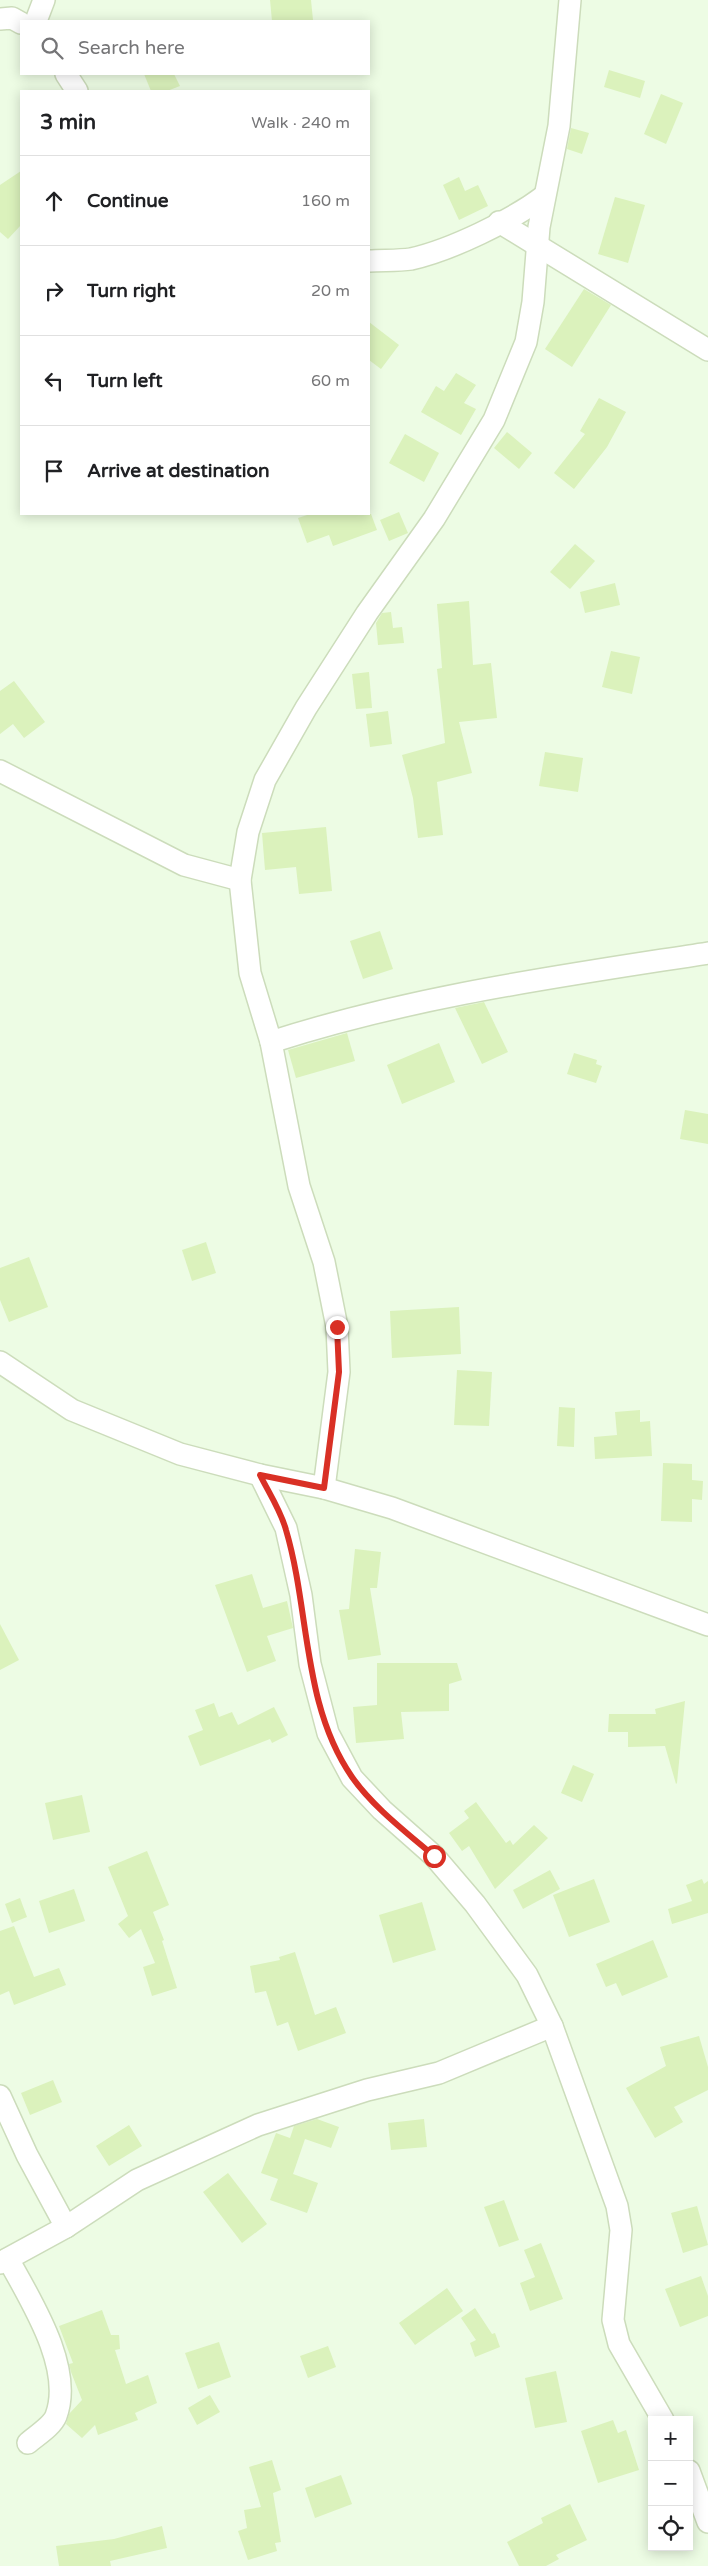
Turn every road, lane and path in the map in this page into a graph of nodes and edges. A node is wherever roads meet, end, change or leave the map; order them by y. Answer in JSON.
{"nodes":[{"id":1,"x":44,"y":0,"type":"edge"},
{"id":2,"x":570,"y":0,"type":"edge"},
{"id":3,"x":0,"y":19,"type":"edge"},
{"id":4,"x":36,"y":20,"type":"edge"},
{"id":5,"x":20,"y":22,"type":"edge"},
{"id":6,"x":67,"y":75,"type":"edge"},
{"id":7,"x":77,"y":90,"type":"edge"},
{"id":8,"x":544,"y":196,"type":"junction"},
{"id":9,"x":499,"y":222,"type":"junction"},
{"id":10,"x":537,"y":246,"type":"junction"},
{"id":11,"x":370,"y":261,"type":"edge"},
{"id":12,"x":708,"y":350,"type":"edge"},
{"id":13,"x":0,"y":771,"type":"edge"},
{"id":14,"x":240,"y":880,"type":"junction"},
{"id":15,"x":708,"y":953,"type":"edge"},
{"id":16,"x":271,"y":1042,"type":"junction"},
{"id":17,"x":0,"y":1362,"type":"edge"},
{"id":18,"x":260,"y":1475,"type":"junction"},
{"id":19,"x":324,"y":1488,"type":"junction"},
{"id":20,"x":708,"y":1625,"type":"edge"},
{"id":21,"x":552,"y":2026,"type":"junction"},
{"id":22,"x":0,"y":2096,"type":"edge"},
{"id":23,"x":66,"y":2226,"type":"junction"},
{"id":24,"x":4,"y":2261,"type":"edge"},
{"id":25,"x":661,"y":2416,"type":"edge"},
{"id":26,"x":28,"y":2443,"type":"dead end"},
{"id":27,"x":693,"y":2482,"type":"edge"},
{"id":28,"x":708,"y":2522,"type":"edge"}],
"edges":[{"from":1,"to":4,"type":"street"},
{"from":2,"to":8,"type":"street"},
{"from":3,"to":5,"type":"street"},
{"from":6,"to":7,"type":"street"},
{"from":8,"to":9,"type":"street"},
{"from":8,"to":10,"type":"street"},
{"from":9,"to":10,"type":"street"},
{"from":9,"to":11,"type":"street"},
{"from":10,"to":12,"type":"street"},
{"from":10,"to":14,"type":"street"},
{"from":13,"to":14,"type":"street"},
{"from":14,"to":16,"type":"street"},
{"from":15,"to":16,"type":"street"},
{"from":16,"to":19,"type":"street"},
{"from":17,"to":18,"type":"street"},
{"from":18,"to":19,"type":"street"},
{"from":18,"to":21,"type":"street"},
{"from":19,"to":20,"type":"street"},
{"from":21,"to":23,"type":"street"},
{"from":21,"to":25,"type":"street"},
{"from":22,"to":23,"type":"street"},
{"from":23,"to":24,"type":"street"},
{"from":24,"to":26,"type":"street"},
{"from":27,"to":28,"type":"street"}]}
